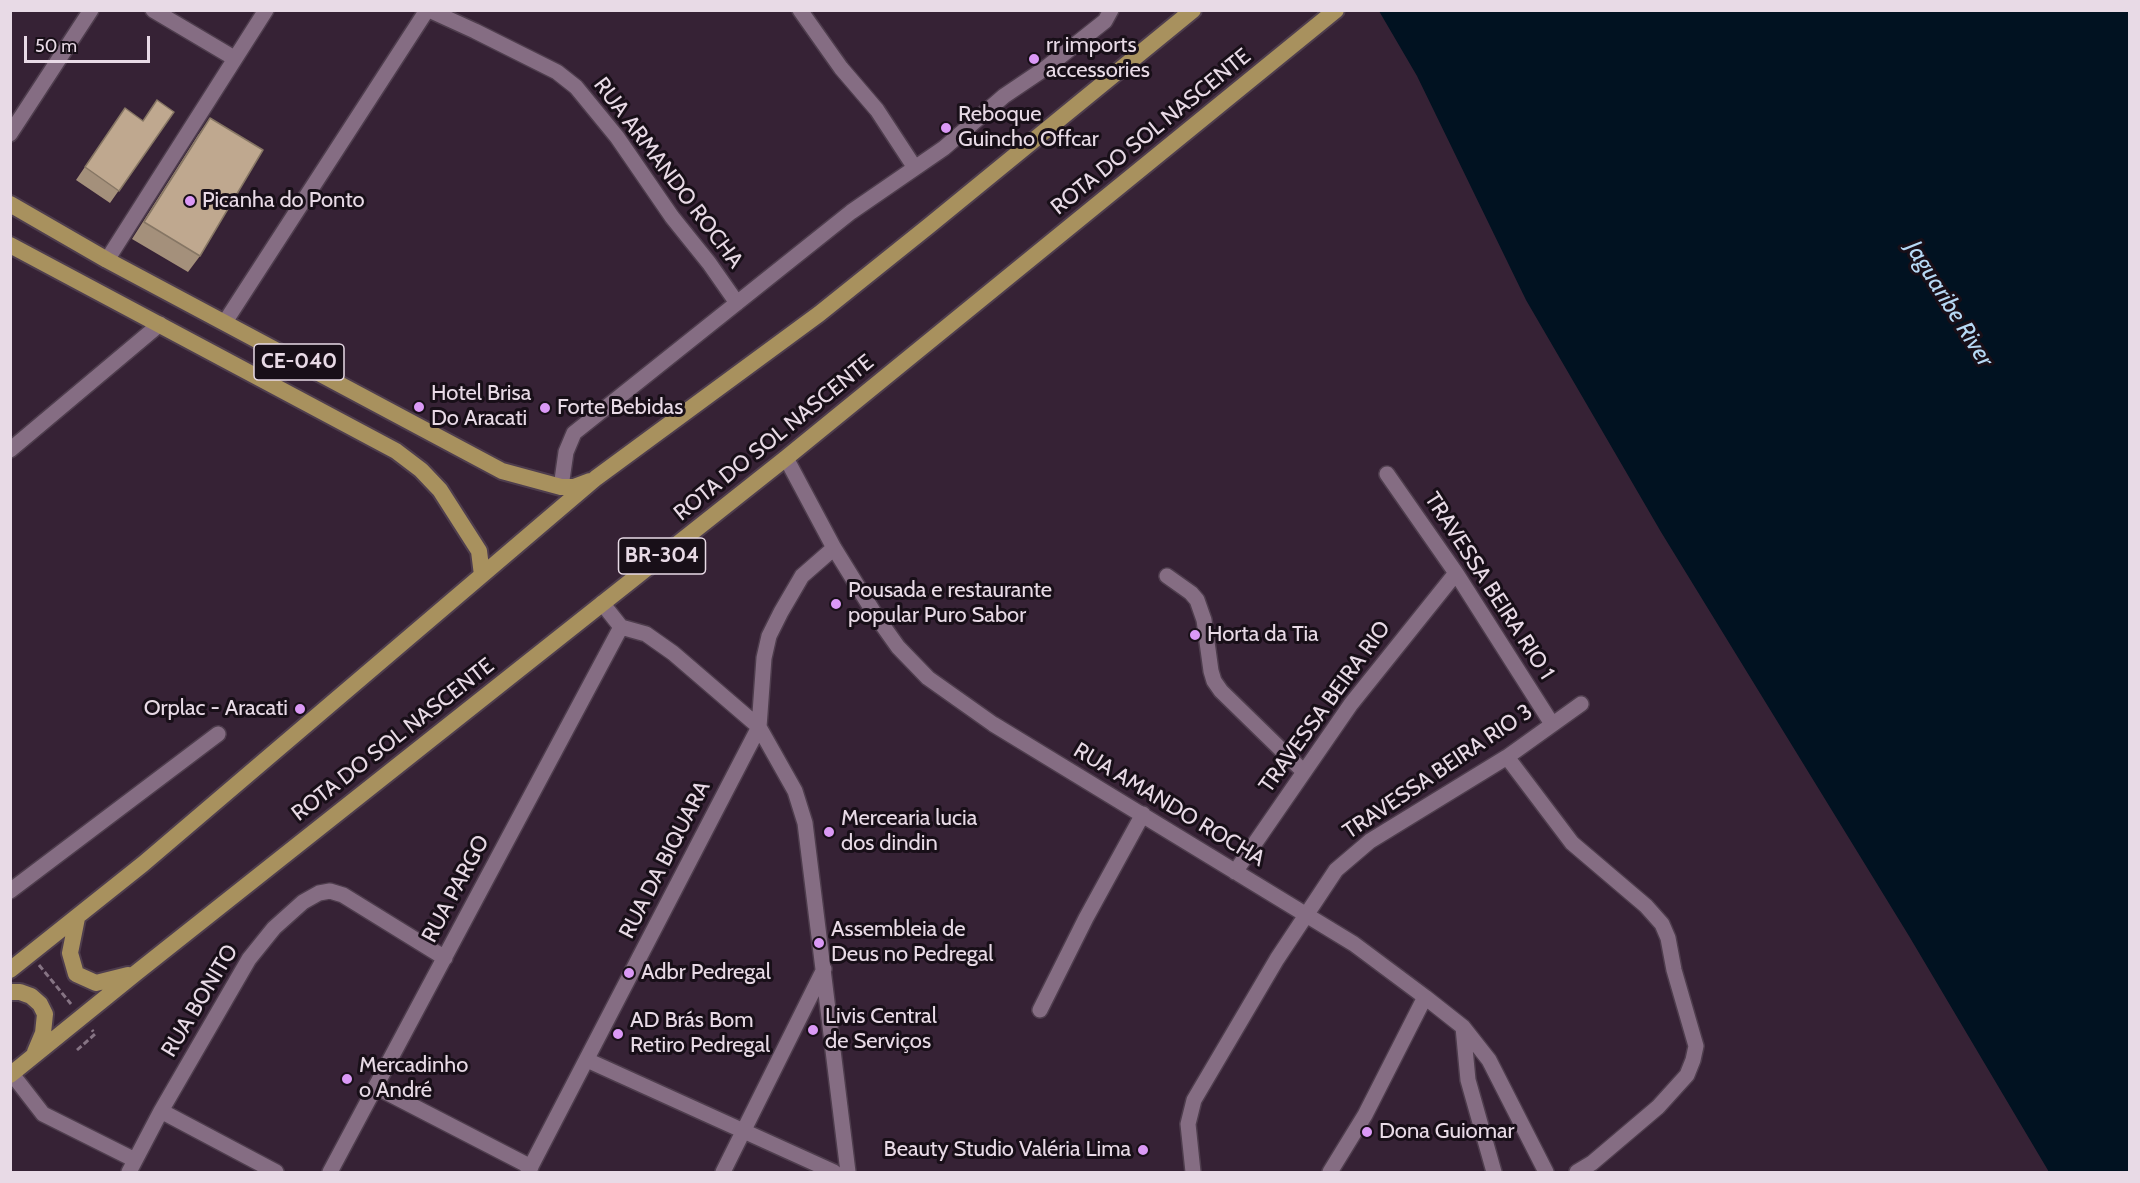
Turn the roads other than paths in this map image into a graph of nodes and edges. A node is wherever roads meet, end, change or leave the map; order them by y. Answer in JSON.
{"nodes":[{"id":1,"x":92,"y":10,"type":"edge"},
{"id":2,"x":153,"y":10,"type":"edge"},
{"id":3,"x":266,"y":10,"type":"edge"},
{"id":4,"x":428,"y":10,"type":"edge"},
{"id":5,"x":800,"y":10,"type":"edge"},
{"id":6,"x":1112,"y":10,"type":"edge"},
{"id":7,"x":1193,"y":10,"type":"edge"},
{"id":8,"x":1336,"y":10,"type":"edge"},
{"id":9,"x":234,"y":58,"type":"junction"},
{"id":10,"x":10,"y":134,"type":"edge"},
{"id":11,"x":915,"y":168,"type":"junction"},
{"id":12,"x":10,"y":204,"type":"edge"},
{"id":13,"x":10,"y":245,"type":"edge"},
{"id":14,"x":107,"y":260,"type":"junction"},
{"id":15,"x":737,"y":303,"type":"junction"},
{"id":16,"x":225,"y":322,"type":"junction"},
{"id":17,"x":160,"y":324,"type":"junction"},
{"id":18,"x":10,"y":450,"type":"edge"},
{"id":19,"x":786,"y":458,"type":"junction"},
{"id":20,"x":1387,"y":474,"type":"dead end"},
{"id":21,"x":596,"y":478,"type":"junction"},
{"id":22,"x":561,"y":488,"type":"junction"},
{"id":23,"x":834,"y":548,"type":"junction"},
{"id":24,"x":1456,"y":573,"type":"junction"},
{"id":25,"x":482,"y":575,"type":"junction"},
{"id":26,"x":1167,"y":576,"type":"dead end"},
{"id":27,"x":602,"y":603,"type":"junction"},
{"id":28,"x":621,"y":627,"type":"junction"},
{"id":29,"x":1581,"y":704,"type":"dead end"},
{"id":30,"x":1552,"y":724,"type":"junction"},
{"id":31,"x":759,"y":727,"type":"junction"},
{"id":32,"x":218,"y":734,"type":"dead end"},
{"id":33,"x":1507,"y":757,"type":"junction"},
{"id":34,"x":1304,"y":772,"type":"junction"},
{"id":35,"x":1143,"y":814,"type":"junction"},
{"id":36,"x":1235,"y":872,"type":"junction"},
{"id":37,"x":10,"y":891,"type":"edge"},
{"id":38,"x":1307,"y":915,"type":"junction"},
{"id":39,"x":77,"y":918,"type":"junction"},
{"id":40,"x":445,"y":958,"type":"junction"},
{"id":41,"x":824,"y":969,"type":"junction"},
{"id":42,"x":10,"y":970,"type":"edge"},
{"id":43,"x":136,"y":973,"type":"junction"},
{"id":44,"x":10,"y":992,"type":"edge"},
{"id":45,"x":1425,"y":997,"type":"junction"},
{"id":46,"x":1040,"y":1010,"type":"dead end"},
{"id":47,"x":1463,"y":1028,"type":"junction"},
{"id":48,"x":33,"y":1056,"type":"junction"},
{"id":49,"x":587,"y":1060,"type":"junction"},
{"id":50,"x":11,"y":1075,"type":"edge"},
{"id":51,"x":376,"y":1087,"type":"junction"},
{"id":52,"x":161,"y":1111,"type":"junction"},
{"id":53,"x":745,"y":1132,"type":"junction"},
{"id":54,"x":132,"y":1166,"type":"edge"},
{"id":55,"x":529,"y":1170,"type":"edge"},
{"id":56,"x":276,"y":1173,"type":"edge"},
{"id":57,"x":330,"y":1173,"type":"edge"},
{"id":58,"x":723,"y":1173,"type":"edge"},
{"id":59,"x":834,"y":1173,"type":"edge"},
{"id":60,"x":848,"y":1173,"type":"edge"},
{"id":61,"x":1193,"y":1173,"type":"edge"},
{"id":62,"x":1330,"y":1173,"type":"edge"},
{"id":63,"x":1494,"y":1173,"type":"edge"},
{"id":64,"x":1546,"y":1173,"type":"edge"},
{"id":65,"x":1577,"y":1173,"type":"edge"}],
"edges":[{"from":1,"to":10,"type":"street"},
{"from":2,"to":9,"type":"street"},
{"from":3,"to":9,"type":"street"},
{"from":4,"to":15,"type":"street","name":"RUA ARMANDO ROCHA"},
{"from":4,"to":16,"type":"street"},
{"from":5,"to":11,"type":"street"},
{"from":6,"to":11,"type":"street"},
{"from":7,"to":21,"type":"highway"},
{"from":8,"to":19,"type":"highway","name":"ROTA DO SOL NASCENTE","number":"BR-304"},
{"from":9,"to":14,"type":"street"},
{"from":11,"to":15,"type":"street"},
{"from":12,"to":14,"type":"highway","number":"CE-040"},
{"from":13,"to":17,"type":"highway","number":"CE-040"},
{"from":14,"to":16,"type":"highway","number":"CE-040"},
{"from":15,"to":22,"type":"street"},
{"from":16,"to":22,"type":"highway","number":"CE-040"},
{"from":17,"to":18,"type":"street"},
{"from":17,"to":25,"type":"highway","number":"CE-040"},
{"from":19,"to":23,"type":"street","name":"RUA AMANDO ROCHA"},
{"from":19,"to":27,"type":"highway","name":"ROTA DO SOL NASCENTE","number":"BR-304"},
{"from":20,"to":24,"type":"street","name":"TRAVESSA BEIRA RIO 1"},
{"from":21,"to":22,"type":"highway"},
{"from":21,"to":25,"type":"highway"},
{"from":23,"to":31,"type":"street"},
{"from":23,"to":35,"type":"street","name":"RUA AMANDO ROCHA"},
{"from":24,"to":30,"type":"street","name":"TRAVESSA BEIRA RIO 1"},
{"from":24,"to":34,"type":"street","name":"TRAVESSA BEIRA RIO"},
{"from":25,"to":39,"type":"highway"},
{"from":26,"to":34,"type":"street"},
{"from":27,"to":28,"type":"street"},
{"from":27,"to":43,"type":"highway","name":"ROTA DO SOL NASCENTE","number":"BR-304"},
{"from":28,"to":31,"type":"street"},
{"from":28,"to":40,"type":"street","name":"RUA PARGO"},
{"from":29,"to":30,"type":"street","name":"TRAVESSA BEIRA RIO 3"},
{"from":30,"to":33,"type":"street","name":"TRAVESSA BEIRA RIO 3"},
{"from":31,"to":41,"type":"street"},
{"from":31,"to":49,"type":"street","name":"RUA DA BIQUARA"},
{"from":32,"to":37,"type":"street"},
{"from":33,"to":38,"type":"street","name":"TRAVESSA BEIRA RIO 3"},
{"from":33,"to":65,"type":"street"},
{"from":34,"to":36,"type":"street","name":"TRAVESSA BEIRA RIO"},
{"from":35,"to":36,"type":"street","name":"RUA AMANDO ROCHA"},
{"from":35,"to":46,"type":"street"},
{"from":36,"to":38,"type":"street","name":"RUA AMANDO ROCHA"},
{"from":38,"to":45,"type":"street","name":"RUA AMANDO ROCHA"},
{"from":38,"to":61,"type":"street","name":"TRAVESSA BEIRA RIO 3"},
{"from":39,"to":42,"type":"highway"},
{"from":39,"to":43,"type":"highway"},
{"from":40,"to":51,"type":"street","name":"RUA PARGO"},
{"from":40,"to":52,"type":"street","name":"RUA BONITO"},
{"from":41,"to":53,"type":"street"},
{"from":41,"to":60,"type":"street"},
{"from":43,"to":48,"type":"highway","name":"ROTA DO SOL NASCENTE","number":"BR-304"},
{"from":44,"to":48,"type":"highway"},
{"from":45,"to":47,"type":"street","name":"RUA AMANDO ROCHA"},
{"from":45,"to":62,"type":"street"},
{"from":47,"to":63,"type":"street"},
{"from":47,"to":64,"type":"street","name":"RUA AMANDO ROCHA"},
{"from":48,"to":50,"type":"highway","name":"ROTA DO SOL NASCENTE","number":"BR-304"},
{"from":49,"to":53,"type":"street"},
{"from":49,"to":55,"type":"street","name":"RUA DA BIQUARA"},
{"from":50,"to":54,"type":"street"},
{"from":51,"to":55,"type":"street"},
{"from":51,"to":57,"type":"street","name":"RUA PARGO"},
{"from":52,"to":54,"type":"street","name":"RUA BONITO"},
{"from":52,"to":56,"type":"street"},
{"from":53,"to":58,"type":"street"},
{"from":53,"to":59,"type":"street"}]}
